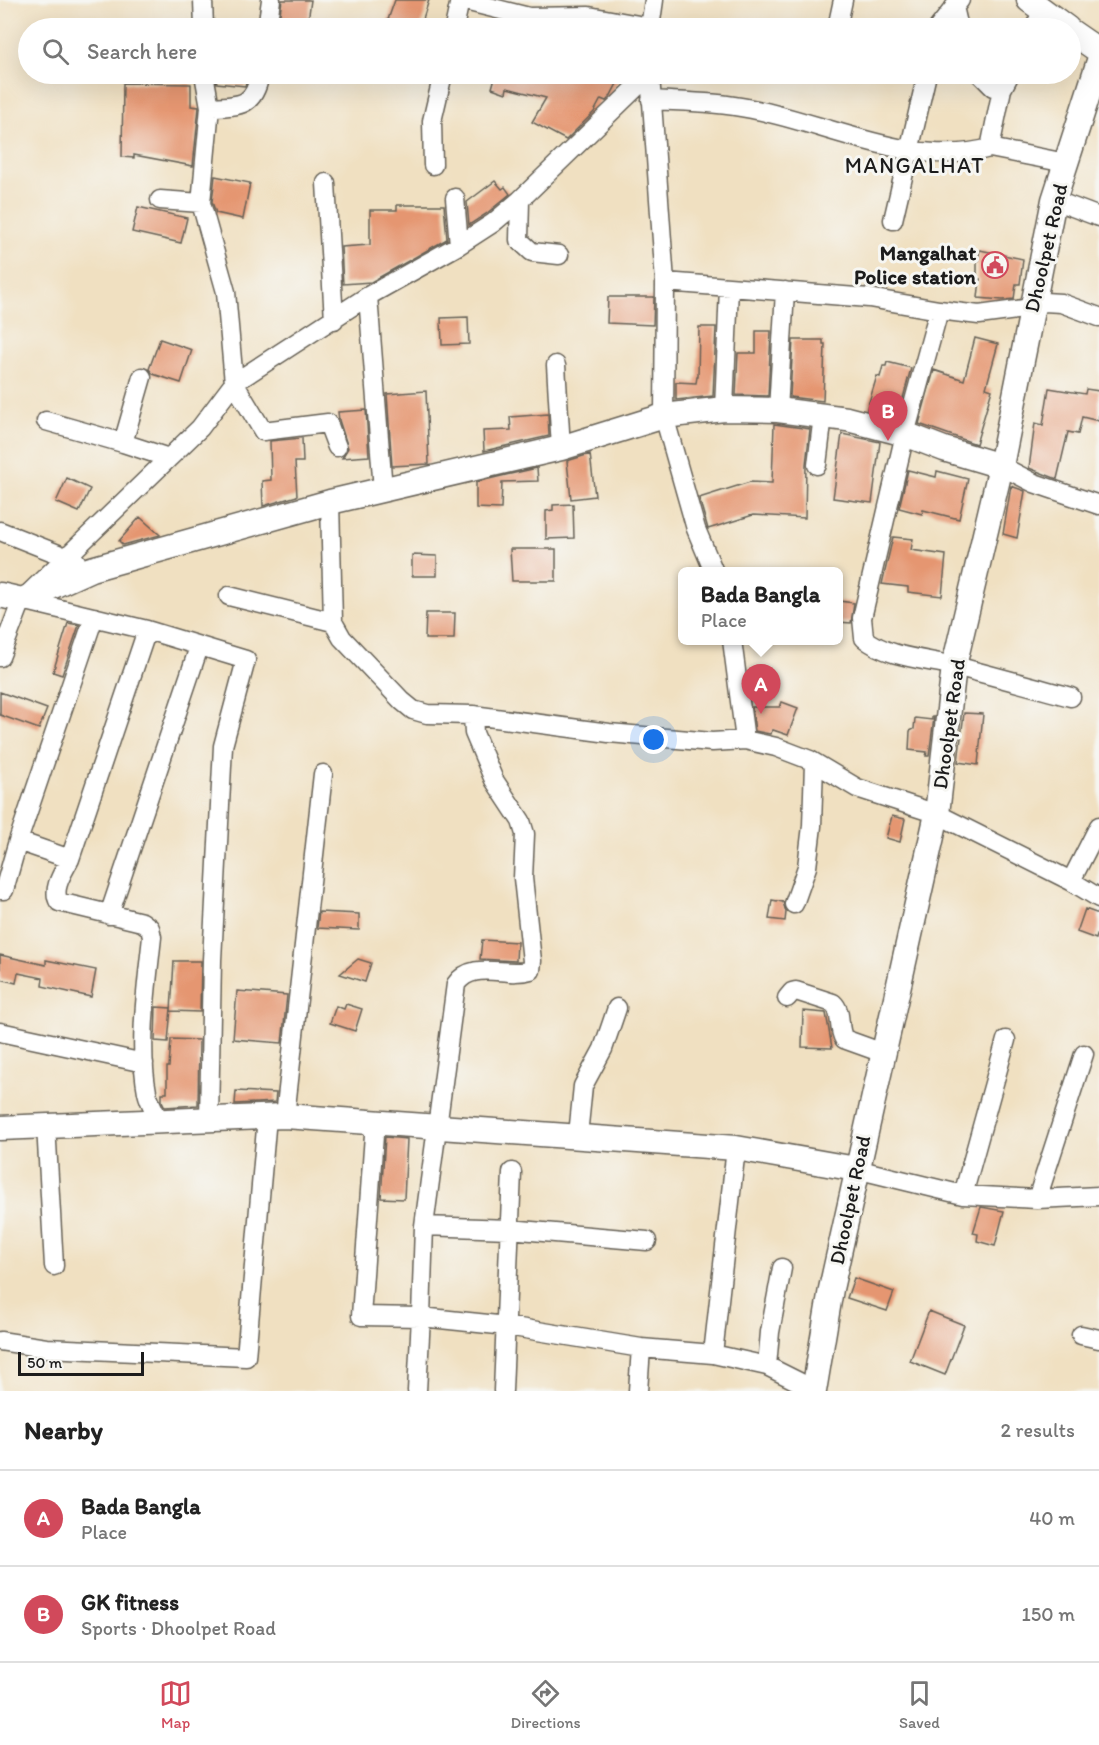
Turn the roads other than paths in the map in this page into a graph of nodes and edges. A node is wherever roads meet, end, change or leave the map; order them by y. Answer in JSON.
{"nodes":[{"id":1,"x":203,"y":0,"type":"edge"},
{"id":2,"x":271,"y":0,"type":"edge"},
{"id":3,"x":461,"y":0,"type":"edge"},
{"id":4,"x":654,"y":0,"type":"edge"},
{"id":5,"x":843,"y":0,"type":"edge"},
{"id":6,"x":957,"y":3,"type":"edge"},
{"id":7,"x":204,"y":18,"type":"edge"},
{"id":8,"x":268,"y":18,"type":"edge"},
{"id":9,"x":456,"y":18,"type":"edge"},
{"id":10,"x":599,"y":18,"type":"edge"},
{"id":11,"x":651,"y":18,"type":"edge"},
{"id":12,"x":839,"y":18,"type":"edge"},
{"id":13,"x":946,"y":18,"type":"edge"},
{"id":14,"x":958,"y":18,"type":"edge"},
{"id":15,"x":1081,"y":38,"type":"edge"},
{"id":16,"x":1099,"y":51,"type":"edge"},
{"id":17,"x":1099,"y":61,"type":"edge"},
{"id":18,"x":206,"y":84,"type":"edge"},
{"id":19,"x":258,"y":84,"type":"edge"},
{"id":20,"x":441,"y":84,"type":"edge"},
{"id":21,"x":640,"y":84,"type":"edge"},
{"id":22,"x":650,"y":84,"type":"edge"},
{"id":23,"x":925,"y":84,"type":"edge"},
{"id":24,"x":1005,"y":84,"type":"edge"},
{"id":25,"x":651,"y":100,"type":"junction"},
{"id":26,"x":210,"y":107,"type":"junction"},
{"id":27,"x":990,"y":148,"type":"junction"},
{"id":28,"x":909,"y":150,"type":"junction"},
{"id":29,"x":1066,"y":163,"type":"junction"},
{"id":30,"x":433,"y":165,"type":"dead end"},
{"id":31,"x":326,"y":183,"type":"dead end"},
{"id":32,"x":455,"y":198,"type":"dead end"},
{"id":33,"x":160,"y":200,"type":"dead end"},
{"id":34,"x":520,"y":200,"type":"junction"},
{"id":35,"x":1054,"y":200,"type":"junction"},
{"id":36,"x":201,"y":203,"type":"junction"},
{"id":37,"x":1099,"y":217,"type":"edge"},
{"id":38,"x":893,"y":220,"type":"dead end"},
{"id":39,"x":459,"y":245,"type":"junction"},
{"id":40,"x":559,"y":255,"type":"dead end"},
{"id":41,"x":665,"y":282,"type":"junction"},
{"id":42,"x":729,"y":286,"type":"junction"},
{"id":43,"x":785,"y":291,"type":"junction"},
{"id":44,"x":368,"y":296,"type":"junction"},
{"id":45,"x":1031,"y":308,"type":"junction"},
{"id":46,"x":939,"y":310,"type":"junction"},
{"id":47,"x":1099,"y":317,"type":"edge"},
{"id":48,"x":334,"y":320,"type":"junction"},
{"id":49,"x":556,"y":364,"type":"dead end"},
{"id":50,"x":142,"y":377,"type":"dead end"},
{"id":51,"x":234,"y":383,"type":"junction"},
{"id":52,"x":724,"y":409,"type":"junction"},
{"id":53,"x":777,"y":410,"type":"junction"},
{"id":54,"x":823,"y":415,"type":"junction"},
{"id":55,"x":664,"y":416,"type":"junction"},
{"id":56,"x":46,"y":422,"type":"dead end"},
{"id":57,"x":905,"y":434,"type":"junction"},
{"id":58,"x":123,"y":443,"type":"junction"},
{"id":59,"x":337,"y":447,"type":"dead end"},
{"id":60,"x":561,"y":448,"type":"junction"},
{"id":61,"x":169,"y":458,"type":"junction"},
{"id":62,"x":817,"y":465,"type":"dead end"},
{"id":63,"x":1000,"y":466,"type":"junction"},
{"id":64,"x":383,"y":490,"type":"junction"},
{"id":65,"x":330,"y":502,"type":"junction"},
{"id":66,"x":1099,"y":505,"type":"edge"},
{"id":67,"x":0,"y":531,"type":"edge"},
{"id":68,"x":68,"y":556,"type":"junction"},
{"id":69,"x":712,"y":567,"type":"edge"},
{"id":70,"x":91,"y":568,"type":"junction"},
{"id":71,"x":229,"y":596,"type":"dead end"},
{"id":72,"x":11,"y":597,"type":"edge"},
{"id":73,"x":94,"y":616,"type":"junction"},
{"id":74,"x":333,"y":622,"type":"junction"},
{"id":75,"x":147,"y":630,"type":"junction"},
{"id":76,"x":733,"y":645,"type":"edge"},
{"id":77,"x":199,"y":646,"type":"junction"},
{"id":78,"x":0,"y":657,"type":"edge"},
{"id":79,"x":954,"y":666,"type":"junction"},
{"id":80,"x":1071,"y":697,"type":"dead end"},
{"id":81,"x":473,"y":715,"type":"junction"},
{"id":82,"x":745,"y":740,"type":"junction"},
{"id":83,"x":814,"y":763,"type":"junction"},
{"id":84,"x":323,"y":774,"type":"dead end"},
{"id":85,"x":937,"y":814,"type":"junction"},
{"id":86,"x":1099,"y":826,"type":"edge"},
{"id":87,"x":18,"y":841,"type":"junction"},
{"id":88,"x":70,"y":858,"type":"junction"},
{"id":89,"x":1071,"y":881,"type":"junction"},
{"id":90,"x":0,"y":890,"type":"edge"},
{"id":91,"x":1099,"y":898,"type":"edge"},
{"id":92,"x":794,"y":904,"type":"dead end"},
{"id":93,"x":109,"y":915,"type":"junction"},
{"id":94,"x":787,"y":998,"type":"dead end"},
{"id":95,"x":616,"y":1008,"type":"dead end"},
{"id":96,"x":0,"y":1032,"type":"edge"},
{"id":97,"x":1006,"y":1040,"type":"dead end"},
{"id":98,"x":882,"y":1053,"type":"junction"},
{"id":99,"x":1084,"y":1054,"type":"dead end"},
{"id":100,"x":144,"y":1063,"type":"junction"},
{"id":101,"x":276,"y":1116,"type":"junction"},
{"id":102,"x":209,"y":1120,"type":"junction"},
{"id":103,"x":375,"y":1121,"type":"junction"},
{"id":104,"x":160,"y":1122,"type":"junction"},
{"id":105,"x":46,"y":1125,"type":"junction"},
{"id":106,"x":438,"y":1125,"type":"junction"},
{"id":107,"x":0,"y":1128,"type":"edge"},
{"id":108,"x":578,"y":1136,"type":"junction"},
{"id":109,"x":736,"y":1148,"type":"junction"},
{"id":110,"x":856,"y":1168,"type":"junction"},
{"id":111,"x":512,"y":1172,"type":"dead end"},
{"id":112,"x":963,"y":1195,"type":"junction"},
{"id":113,"x":1099,"y":1196,"type":"edge"},
{"id":114,"x":1037,"y":1199,"type":"junction"},
{"id":115,"x":424,"y":1226,"type":"junction"},
{"id":116,"x":509,"y":1229,"type":"junction"},
{"id":117,"x":648,"y":1241,"type":"dead end"},
{"id":118,"x":54,"y":1266,"type":"dead end"},
{"id":119,"x":782,"y":1268,"type":"dead end"},
{"id":120,"x":421,"y":1317,"type":"junction"},
{"id":121,"x":507,"y":1326,"type":"junction"},
{"id":122,"x":0,"y":1341,"type":"edge"},
{"id":123,"x":641,"y":1347,"type":"junction"},
{"id":124,"x":713,"y":1354,"type":"junction"},
{"id":125,"x":767,"y":1366,"type":"junction"},
{"id":126,"x":815,"y":1390,"type":"edge"},
{"id":127,"x":417,"y":1391,"type":"edge"},
{"id":128,"x":503,"y":1391,"type":"edge"},
{"id":129,"x":638,"y":1391,"type":"edge"}],
"edges":[{"from":1,"to":7,"type":"street"},
{"from":2,"to":8,"type":"street"},
{"from":3,"to":9,"type":"street"},
{"from":3,"to":10,"type":"street"},
{"from":4,"to":11,"type":"street"},
{"from":5,"to":12,"type":"street"},
{"from":6,"to":13,"type":"street"},
{"from":6,"to":14,"type":"street"},
{"from":15,"to":16,"type":"street"},
{"from":17,"to":29,"type":"street","name":"Dhoolpet Road"},
{"from":18,"to":26,"type":"street"},
{"from":19,"to":26,"type":"street"},
{"from":20,"to":30,"type":"street"},
{"from":21,"to":34,"type":"street"},
{"from":22,"to":25,"type":"street"},
{"from":23,"to":28,"type":"street"},
{"from":24,"to":27,"type":"street"},
{"from":25,"to":28,"type":"street"},
{"from":25,"to":41,"type":"street"},
{"from":26,"to":36,"type":"street"},
{"from":27,"to":28,"type":"street"},
{"from":27,"to":29,"type":"street"},
{"from":28,"to":38,"type":"street"},
{"from":29,"to":35,"type":"street","name":"Dhoolpet Road"},
{"from":31,"to":48,"type":"street"},
{"from":32,"to":39,"type":"street"},
{"from":33,"to":36,"type":"street"},
{"from":34,"to":39,"type":"street"},
{"from":34,"to":40,"type":"street"},
{"from":35,"to":37,"type":"street"},
{"from":35,"to":45,"type":"street","name":"Dhoolpet Road"},
{"from":36,"to":51,"type":"street"},
{"from":39,"to":44,"type":"street"},
{"from":41,"to":42,"type":"street"},
{"from":41,"to":55,"type":"street"},
{"from":42,"to":43,"type":"street"},
{"from":42,"to":52,"type":"street"},
{"from":43,"to":46,"type":"street"},
{"from":43,"to":53,"type":"street"},
{"from":44,"to":48,"type":"street"},
{"from":44,"to":64,"type":"street"},
{"from":45,"to":46,"type":"street"},
{"from":45,"to":47,"type":"street"},
{"from":45,"to":63,"type":"street","name":"Dhoolpet Road"},
{"from":46,"to":57,"type":"street"},
{"from":48,"to":51,"type":"street"},
{"from":49,"to":60,"type":"street"},
{"from":50,"to":58,"type":"street"},
{"from":51,"to":59,"type":"street"},
{"from":51,"to":61,"type":"street"},
{"from":52,"to":53,"type":"street"},
{"from":52,"to":55,"type":"street"},
{"from":53,"to":54,"type":"street"},
{"from":54,"to":57,"type":"street"},
{"from":54,"to":62,"type":"street"},
{"from":55,"to":60,"type":"street"},
{"from":55,"to":69,"type":"street"},
{"from":56,"to":58,"type":"street"},
{"from":57,"to":63,"type":"street"},
{"from":57,"to":79,"type":"street"},
{"from":58,"to":61,"type":"street"},
{"from":60,"to":64,"type":"street"},
{"from":61,"to":68,"type":"street"},
{"from":63,"to":66,"type":"street"},
{"from":63,"to":79,"type":"street","name":"Dhoolpet Road"},
{"from":64,"to":65,"type":"street"},
{"from":65,"to":70,"type":"street"},
{"from":65,"to":74,"type":"street"},
{"from":67,"to":68,"type":"street"},
{"from":68,"to":70,"type":"street"},
{"from":68,"to":72,"type":"street"},
{"from":70,"to":72,"type":"street"},
{"from":71,"to":74,"type":"street"},
{"from":72,"to":73,"type":"street"},
{"from":72,"to":78,"type":"street"},
{"from":73,"to":75,"type":"street"},
{"from":73,"to":87,"type":"street"},
{"from":74,"to":81,"type":"street"},
{"from":75,"to":77,"type":"street"},
{"from":75,"to":88,"type":"street"},
{"from":76,"to":82,"type":"street"},
{"from":77,"to":93,"type":"street"},
{"from":77,"to":102,"type":"street"},
{"from":79,"to":80,"type":"street"},
{"from":79,"to":85,"type":"street","name":"Dhoolpet Road"},
{"from":81,"to":82,"type":"street"},
{"from":81,"to":106,"type":"street"},
{"from":82,"to":83,"type":"street"},
{"from":83,"to":85,"type":"street"},
{"from":83,"to":92,"type":"street"},
{"from":84,"to":101,"type":"street"},
{"from":85,"to":89,"type":"street"},
{"from":85,"to":98,"type":"street","name":"Dhoolpet Road"},
{"from":86,"to":89,"type":"street"},
{"from":87,"to":88,"type":"street"},
{"from":87,"to":90,"type":"street"},
{"from":88,"to":93,"type":"street"},
{"from":89,"to":91,"type":"street"},
{"from":93,"to":100,"type":"street"},
{"from":94,"to":98,"type":"street"},
{"from":95,"to":108,"type":"street"},
{"from":96,"to":100,"type":"street"},
{"from":97,"to":112,"type":"street"},
{"from":98,"to":110,"type":"street","name":"Dhoolpet Road"},
{"from":99,"to":114,"type":"street"},
{"from":100,"to":104,"type":"street"},
{"from":101,"to":102,"type":"street"},
{"from":101,"to":103,"type":"street"},
{"from":101,"to":122,"type":"street"},
{"from":102,"to":104,"type":"street"},
{"from":103,"to":106,"type":"street"},
{"from":103,"to":120,"type":"street"},
{"from":104,"to":105,"type":"street"},
{"from":105,"to":107,"type":"street"},
{"from":105,"to":118,"type":"street"},
{"from":106,"to":108,"type":"street"},
{"from":106,"to":115,"type":"street"},
{"from":108,"to":109,"type":"street"},
{"from":109,"to":110,"type":"street"},
{"from":109,"to":124,"type":"street"},
{"from":110,"to":112,"type":"street"},
{"from":110,"to":126,"type":"street","name":"Dhoolpet Road"},
{"from":111,"to":116,"type":"street"},
{"from":112,"to":114,"type":"street"},
{"from":113,"to":114,"type":"street"},
{"from":115,"to":116,"type":"street"},
{"from":115,"to":120,"type":"street"},
{"from":116,"to":117,"type":"street"},
{"from":116,"to":121,"type":"street"},
{"from":119,"to":125,"type":"street"},
{"from":120,"to":121,"type":"street"},
{"from":120,"to":127,"type":"street"},
{"from":121,"to":123,"type":"street"},
{"from":121,"to":128,"type":"street"},
{"from":123,"to":124,"type":"street"},
{"from":123,"to":129,"type":"street"},
{"from":124,"to":125,"type":"street"},
{"from":125,"to":126,"type":"street"}]}
